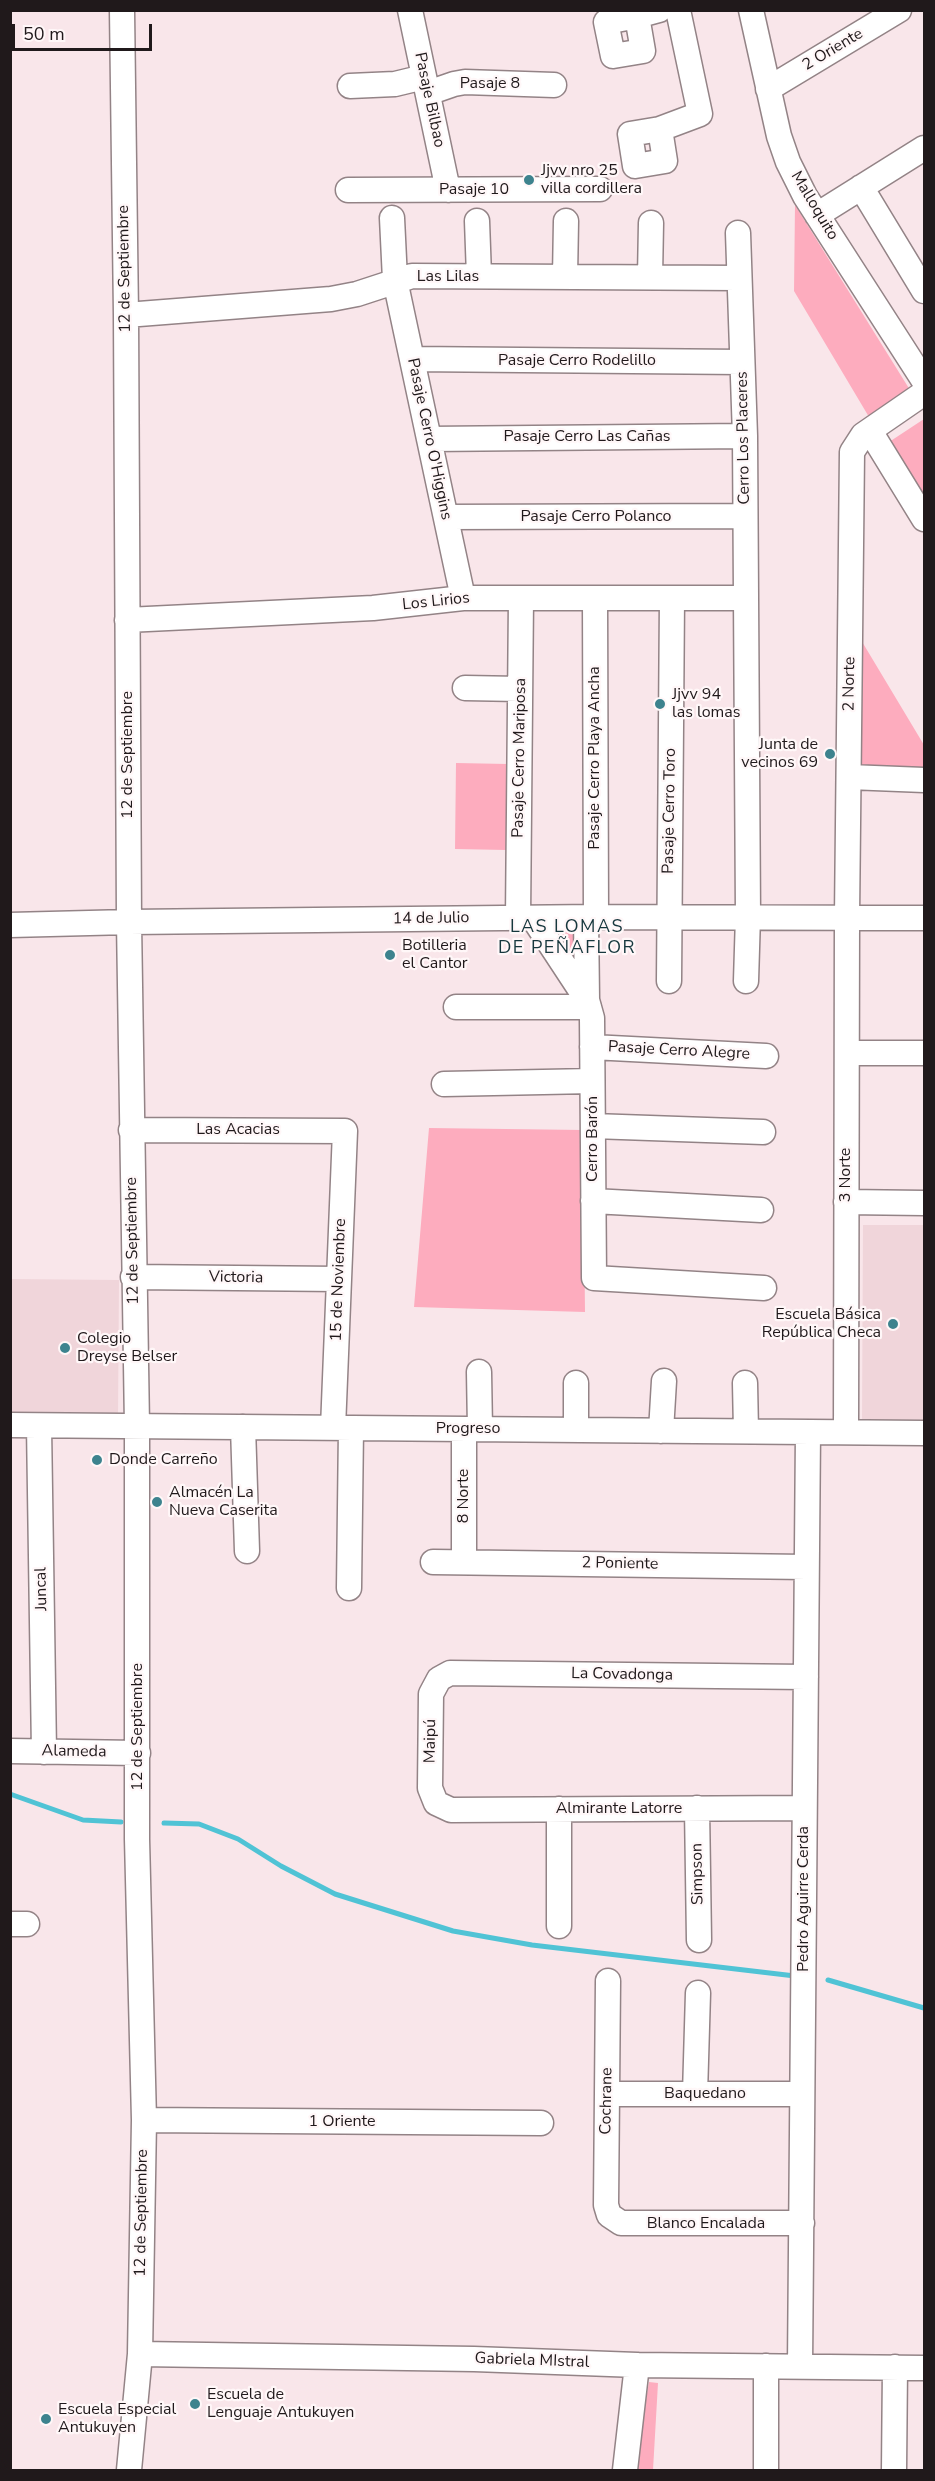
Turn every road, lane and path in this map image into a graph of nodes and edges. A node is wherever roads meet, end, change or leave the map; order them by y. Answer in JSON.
{"nodes":[{"id":1,"x":122,"y":10,"type":"edge"},
{"id":2,"x":410,"y":10,"type":"edge"},
{"id":3,"x":678,"y":10,"type":"edge"},
{"id":4,"x":751,"y":10,"type":"edge"},
{"id":5,"x":899,"y":10,"type":"edge"},
{"id":6,"x":426,"y":85,"type":"junction"},
{"id":7,"x":554,"y":85,"type":"dead end"},
{"id":8,"x":350,"y":86,"type":"dead end"},
{"id":9,"x":768,"y":89,"type":"junction"},
{"id":10,"x":660,"y":129,"type":"dead end"},
{"id":11,"x":924,"y":148,"type":"edge"},
{"id":12,"x":861,"y":188,"type":"junction"},
{"id":13,"x":600,"y":189,"type":"dead end"},
{"id":14,"x":348,"y":190,"type":"dead end"},
{"id":15,"x":448,"y":190,"type":"junction"},
{"id":16,"x":817,"y":215,"type":"junction"},
{"id":17,"x":392,"y":218,"type":"dead end"},
{"id":18,"x":477,"y":221,"type":"dead end"},
{"id":19,"x":566,"y":221,"type":"dead end"},
{"id":20,"x":651,"y":223,"type":"dead end"},
{"id":21,"x":738,"y":233,"type":"dead end"},
{"id":22,"x":479,"y":276,"type":"junction"},
{"id":23,"x":565,"y":277,"type":"junction"},
{"id":24,"x":650,"y":277,"type":"junction"},
{"id":25,"x":738,"y":278,"type":"junction"},
{"id":26,"x":395,"y":280,"type":"junction"},
{"id":27,"x":924,"y":291,"type":"edge"},
{"id":28,"x":126,"y":315,"type":"junction"},
{"id":29,"x":412,"y":359,"type":"junction"},
{"id":30,"x":742,"y":362,"type":"junction"},
{"id":31,"x":924,"y":381,"type":"edge"},
{"id":32,"x":924,"y":393,"type":"edge"},
{"id":33,"x":870,"y":431,"type":"junction"},
{"id":34,"x":745,"y":436,"type":"junction"},
{"id":35,"x":429,"y":439,"type":"junction"},
{"id":36,"x":745,"y":516,"type":"junction"},
{"id":37,"x":446,"y":517,"type":"junction"},
{"id":38,"x":924,"y":519,"type":"edge"},
{"id":39,"x":463,"y":598,"type":"junction"},
{"id":40,"x":521,"y":598,"type":"junction"},
{"id":41,"x":595,"y":598,"type":"junction"},
{"id":42,"x":672,"y":598,"type":"junction"},
{"id":43,"x":745,"y":598,"type":"junction"},
{"id":44,"x":127,"y":620,"type":"junction"},
{"id":45,"x":465,"y":688,"type":"dead end"},
{"id":46,"x":520,"y":689,"type":"junction"},
{"id":47,"x":849,"y":777,"type":"junction"},
{"id":48,"x":924,"y":780,"type":"edge"},
{"id":49,"x":748,"y":916,"type":"junction"},
{"id":50,"x":591,"y":917,"type":"junction"},
{"id":51,"x":669,"y":917,"type":"junction"},
{"id":52,"x":847,"y":917,"type":"junction"},
{"id":53,"x":526,"y":918,"type":"junction"},
{"id":54,"x":924,"y":918,"type":"edge"},
{"id":55,"x":129,"y":921,"type":"junction"},
{"id":56,"x":10,"y":925,"type":"edge"},
{"id":57,"x":669,"y":981,"type":"dead end"},
{"id":58,"x":746,"y":981,"type":"dead end"},
{"id":59,"x":588,"y":1003,"type":"junction"},
{"id":60,"x":456,"y":1006,"type":"dead end"},
{"id":61,"x":592,"y":1047,"type":"junction"},
{"id":62,"x":847,"y":1053,"type":"junction"},
{"id":63,"x":924,"y":1053,"type":"edge"},
{"id":64,"x":766,"y":1056,"type":"dead end"},
{"id":65,"x":592,"y":1082,"type":"junction"},
{"id":66,"x":444,"y":1084,"type":"dead end"},
{"id":67,"x":593,"y":1126,"type":"junction"},
{"id":68,"x":131,"y":1130,"type":"junction"},
{"id":69,"x":345,"y":1131,"type":"joint"},
{"id":70,"x":763,"y":1132,"type":"dead end"},
{"id":71,"x":593,"y":1201,"type":"junction"},
{"id":72,"x":846,"y":1202,"type":"junction"},
{"id":73,"x":924,"y":1203,"type":"edge"},
{"id":74,"x":761,"y":1210,"type":"dead end"},
{"id":75,"x":133,"y":1277,"type":"junction"},
{"id":76,"x":339,"y":1279,"type":"junction"},
{"id":77,"x":764,"y":1288,"type":"dead end"},
{"id":78,"x":479,"y":1372,"type":"dead end"},
{"id":79,"x":664,"y":1381,"type":"dead end"},
{"id":80,"x":576,"y":1383,"type":"dead end"},
{"id":81,"x":745,"y":1383,"type":"dead end"},
{"id":82,"x":10,"y":1425,"type":"edge"},
{"id":83,"x":39,"y":1426,"type":"junction"},
{"id":84,"x":137,"y":1426,"type":"junction"},
{"id":85,"x":243,"y":1427,"type":"junction"},
{"id":86,"x":342,"y":1428,"type":"junction"},
{"id":87,"x":472,"y":1429,"type":"junction"},
{"id":88,"x":576,"y":1430,"type":"junction"},
{"id":89,"x":661,"y":1431,"type":"junction"},
{"id":90,"x":747,"y":1431,"type":"junction"},
{"id":91,"x":808,"y":1432,"type":"junction"},
{"id":92,"x":846,"y":1432,"type":"junction"},
{"id":93,"x":924,"y":1433,"type":"edge"},
{"id":94,"x":247,"y":1551,"type":"dead end"},
{"id":95,"x":433,"y":1562,"type":"dead end"},
{"id":96,"x":464,"y":1562,"type":"junction"},
{"id":97,"x":806,"y":1567,"type":"junction"},
{"id":98,"x":349,"y":1588,"type":"dead end"},
{"id":99,"x":806,"y":1677,"type":"junction"},
{"id":100,"x":439,"y":1679,"type":"joint"},
{"id":101,"x":10,"y":1751,"type":"edge"},
{"id":102,"x":44,"y":1752,"type":"junction"},
{"id":103,"x":138,"y":1753,"type":"junction"},
{"id":104,"x":435,"y":1803,"type":"joint"},
{"id":105,"x":697,"y":1808,"type":"junction"},
{"id":106,"x":804,"y":1808,"type":"junction"},
{"id":107,"x":559,"y":1809,"type":"junction"},
{"id":108,"x":559,"y":1926,"type":"dead end"},
{"id":109,"x":699,"y":1940,"type":"dead end"},
{"id":110,"x":608,"y":1981,"type":"dead end"},
{"id":111,"x":698,"y":1993,"type":"dead end"},
{"id":112,"x":607,"y":2094,"type":"junction"},
{"id":113,"x":695,"y":2094,"type":"junction"},
{"id":114,"x":802,"y":2094,"type":"junction"},
{"id":115,"x":144,"y":2120,"type":"junction"},
{"id":116,"x":541,"y":2123,"type":"dead end"},
{"id":117,"x":612,"y":2219,"type":"joint"},
{"id":118,"x":802,"y":2223,"type":"junction"},
{"id":119,"x":140,"y":2354,"type":"junction"},
{"id":120,"x":637,"y":2365,"type":"junction"},
{"id":121,"x":766,"y":2366,"type":"junction"},
{"id":122,"x":800,"y":2366,"type":"junction"},
{"id":123,"x":895,"y":2367,"type":"junction"},
{"id":124,"x":924,"y":2368,"type":"edge"},
{"id":125,"x":129,"y":2470,"type":"edge"},
{"id":126,"x":625,"y":2470,"type":"edge"},
{"id":127,"x":766,"y":2470,"type":"edge"},
{"id":128,"x":894,"y":2470,"type":"edge"}],
"edges":[{"from":1,"to":28,"type":"street","name":"12 de Septiembre"},
{"from":2,"to":6,"type":"street","name":"Pasaje Bilbao"},
{"from":3,"to":10,"type":"street"},
{"from":4,"to":9,"type":"street","name":"Malloquito"},
{"from":5,"to":9,"type":"street","name":"2 Oriente"},
{"from":6,"to":7,"type":"street","name":"Pasaje 8"},
{"from":6,"to":8,"type":"street","name":"Pasaje 8"},
{"from":6,"to":15,"type":"street","name":"Pasaje Bilbao"},
{"from":9,"to":16,"type":"street","name":"Malloquito"},
{"from":11,"to":12,"type":"street"},
{"from":12,"to":16,"type":"street"},
{"from":12,"to":27,"type":"street"},
{"from":13,"to":15,"type":"street","name":"Pasaje 10"},
{"from":14,"to":15,"type":"street","name":"Pasaje 10"},
{"from":16,"to":31,"type":"street","name":"Malloquito"},
{"from":17,"to":26,"type":"street","name":"Pasaje Cerro O'Higgins"},
{"from":18,"to":22,"type":"street"},
{"from":19,"to":23,"type":"street"},
{"from":20,"to":24,"type":"street"},
{"from":21,"to":25,"type":"street","name":"Cerro Los Placeres"},
{"from":22,"to":23,"type":"street","name":"Las Lilas"},
{"from":22,"to":26,"type":"street","name":"Las Lilas"},
{"from":23,"to":24,"type":"street","name":"Las Lilas"},
{"from":24,"to":25,"type":"street","name":"Las Lilas"},
{"from":25,"to":30,"type":"street","name":"Cerro Los Placeres"},
{"from":26,"to":28,"type":"street","name":"Las Lilas"},
{"from":26,"to":29,"type":"street","name":"Pasaje Cerro O'Higgins"},
{"from":28,"to":44,"type":"street","name":"12 de Septiembre"},
{"from":29,"to":30,"type":"street","name":"Pasaje Cerro Rodelillo"},
{"from":29,"to":35,"type":"street","name":"Pasaje Cerro O'Higgins"},
{"from":30,"to":34,"type":"street","name":"Cerro Los Placeres"},
{"from":32,"to":33,"type":"street"},
{"from":33,"to":38,"type":"street"},
{"from":33,"to":47,"type":"street","name":"2 Norte"},
{"from":34,"to":35,"type":"street","name":"Pasaje Cerro Las Cañas"},
{"from":34,"to":36,"type":"street","name":"Cerro Los Placeres"},
{"from":35,"to":37,"type":"street","name":"Pasaje Cerro O'Higgins"},
{"from":36,"to":37,"type":"street","name":"Pasaje Cerro Polanco"},
{"from":36,"to":43,"type":"street","name":"Cerro Los Placeres"},
{"from":37,"to":39,"type":"street","name":"Pasaje Cerro O'Higgins"},
{"from":39,"to":40,"type":"street","name":"Los Lirios"},
{"from":39,"to":44,"type":"street","name":"Los Lirios"},
{"from":40,"to":41,"type":"street","name":"Los Lirios"},
{"from":40,"to":46,"type":"street","name":"Pasaje Cerro Mariposa"},
{"from":41,"to":42,"type":"street","name":"Los Lirios"},
{"from":41,"to":50,"type":"street","name":"Pasaje Cerro Playa Ancha"},
{"from":42,"to":43,"type":"street","name":"Los Lirios"},
{"from":42,"to":51,"type":"street","name":"Pasaje Cerro Toro"},
{"from":43,"to":49,"type":"street","name":"Cerro Los Placeres"},
{"from":44,"to":55,"type":"street","name":"12 de Septiembre"},
{"from":45,"to":46,"type":"street"},
{"from":46,"to":53,"type":"street","name":"Pasaje Cerro Mariposa"},
{"from":47,"to":48,"type":"street"},
{"from":47,"to":52,"type":"street","name":"2 Norte"},
{"from":49,"to":51,"type":"street","name":"14 de Julio"},
{"from":49,"to":52,"type":"street","name":"14 de Julio"},
{"from":49,"to":58,"type":"street","name":"Cerro Los Placeres"},
{"from":50,"to":51,"type":"street","name":"14 de Julio"},
{"from":50,"to":53,"type":"street","name":"14 de Julio"},
{"from":50,"to":59,"type":"street","name":"Cerro Barón"},
{"from":51,"to":57,"type":"street","name":"Pasaje Cerro Toro"},
{"from":52,"to":54,"type":"street","name":"14 de Julio"},
{"from":52,"to":62,"type":"street","name":"3 Norte"},
{"from":53,"to":55,"type":"street","name":"14 de Julio"},
{"from":53,"to":59,"type":"street","name":"Cerro Barón"},
{"from":55,"to":56,"type":"street","name":"14 de Julio"},
{"from":55,"to":68,"type":"street","name":"12 de Septiembre"},
{"from":59,"to":60,"type":"street"},
{"from":59,"to":61,"type":"street","name":"Cerro Barón"},
{"from":61,"to":64,"type":"street","name":"Pasaje Cerro Alegre"},
{"from":61,"to":65,"type":"street","name":"Cerro Barón"},
{"from":62,"to":63,"type":"street"},
{"from":62,"to":72,"type":"street","name":"3 Norte"},
{"from":65,"to":66,"type":"street"},
{"from":65,"to":67,"type":"street","name":"Cerro Barón"},
{"from":67,"to":70,"type":"street"},
{"from":67,"to":71,"type":"street","name":"Cerro Barón"},
{"from":68,"to":69,"type":"street","name":"Las Acacias"},
{"from":68,"to":75,"type":"street","name":"12 de Septiembre"},
{"from":69,"to":76,"type":"street","name":"15 de Noviembre"},
{"from":71,"to":74,"type":"street"},
{"from":71,"to":77,"type":"street","name":"Cerro Barón"},
{"from":72,"to":73,"type":"street"},
{"from":72,"to":92,"type":"street","name":"3 Norte"},
{"from":75,"to":76,"type":"street","name":"Victoria"},
{"from":75,"to":84,"type":"street","name":"12 de Septiembre"},
{"from":76,"to":86,"type":"street","name":"15 de Noviembre"},
{"from":78,"to":87,"type":"street","name":"8 Norte"},
{"from":79,"to":89,"type":"street"},
{"from":80,"to":88,"type":"street"},
{"from":81,"to":90,"type":"street"},
{"from":82,"to":83,"type":"street","name":"Progreso"},
{"from":83,"to":84,"type":"street","name":"Progreso"},
{"from":83,"to":102,"type":"street","name":"Juncal"},
{"from":84,"to":85,"type":"street","name":"Progreso"},
{"from":84,"to":103,"type":"street","name":"12 de Septiembre"},
{"from":85,"to":86,"type":"street","name":"Progreso"},
{"from":85,"to":94,"type":"street"},
{"from":86,"to":87,"type":"street","name":"Progreso"},
{"from":86,"to":98,"type":"street","name":"15 de Noviembre"},
{"from":87,"to":88,"type":"street","name":"Progreso"},
{"from":87,"to":96,"type":"street","name":"8 Norte"},
{"from":88,"to":89,"type":"street","name":"Progreso"},
{"from":89,"to":90,"type":"street","name":"Progreso"},
{"from":90,"to":91,"type":"street","name":"Progreso"},
{"from":91,"to":92,"type":"street","name":"Progreso"},
{"from":91,"to":97,"type":"street","name":"Pedro Aguirre Cerda"},
{"from":92,"to":93,"type":"street","name":"Progreso"},
{"from":95,"to":96,"type":"street","name":"2 Poniente"},
{"from":96,"to":97,"type":"street","name":"2 Poniente"},
{"from":97,"to":99,"type":"street","name":"Pedro Aguirre Cerda"},
{"from":99,"to":100,"type":"street","name":"La Covadonga"},
{"from":99,"to":106,"type":"street","name":"Pedro Aguirre Cerda"},
{"from":100,"to":104,"type":"street","name":"Maipú"},
{"from":101,"to":102,"type":"street","name":"Alameda"},
{"from":102,"to":103,"type":"street","name":"Alameda"},
{"from":103,"to":115,"type":"street","name":"12 de Septiembre"},
{"from":104,"to":107,"type":"street","name":"Almirante Latorre"},
{"from":105,"to":106,"type":"street","name":"Almirante Latorre"},
{"from":105,"to":107,"type":"street","name":"Almirante Latorre"},
{"from":105,"to":109,"type":"street","name":"Simpson"},
{"from":106,"to":114,"type":"street","name":"Pedro Aguirre Cerda"},
{"from":107,"to":108,"type":"street"},
{"from":110,"to":112,"type":"street","name":"Cochrane"},
{"from":111,"to":113,"type":"street"},
{"from":112,"to":113,"type":"street","name":"Baquedano"},
{"from":112,"to":117,"type":"street","name":"Cochrane"},
{"from":113,"to":114,"type":"street","name":"Baquedano"},
{"from":114,"to":118,"type":"street","name":"Pedro Aguirre Cerda"},
{"from":115,"to":116,"type":"street","name":"1 Oriente"},
{"from":115,"to":119,"type":"street","name":"12 de Septiembre"},
{"from":117,"to":118,"type":"street","name":"Blanco Encalada"},
{"from":118,"to":122,"type":"street","name":"Pedro Aguirre Cerda"},
{"from":119,"to":120,"type":"street","name":"Gabriela MIstral"},
{"from":119,"to":125,"type":"street","name":"12 de Septiembre"},
{"from":120,"to":121,"type":"street","name":"Gabriela MIstral"},
{"from":120,"to":126,"type":"street"},
{"from":121,"to":122,"type":"street","name":"Gabriela MIstral"},
{"from":121,"to":127,"type":"street"},
{"from":122,"to":123,"type":"street","name":"Gabriela MIstral"},
{"from":123,"to":124,"type":"street","name":"Gabriela MIstral"},
{"from":123,"to":128,"type":"street"}]}
